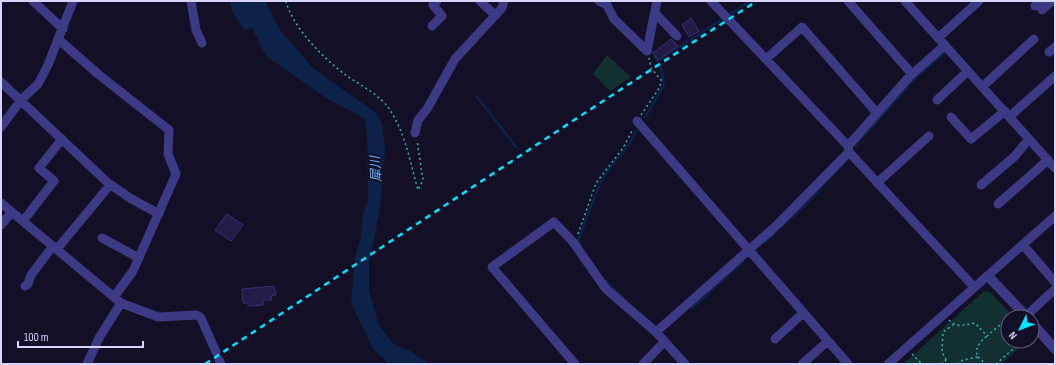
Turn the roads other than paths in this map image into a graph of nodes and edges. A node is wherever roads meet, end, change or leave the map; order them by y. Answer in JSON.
{"nodes":[{"id":1,"x":33,"y":1,"type":"edge"},
{"id":2,"x":73,"y":1,"type":"edge"},
{"id":3,"x":191,"y":1,"type":"edge"},
{"id":4,"x":437,"y":1,"type":"edge"},
{"id":5,"x":480,"y":1,"type":"edge"},
{"id":6,"x":504,"y":1,"type":"edge"},
{"id":7,"x":599,"y":1,"type":"edge"},
{"id":8,"x":657,"y":1,"type":"edge"},
{"id":9,"x":711,"y":1,"type":"edge"},
{"id":10,"x":848,"y":1,"type":"edge"},
{"id":11,"x":905,"y":1,"type":"edge"},
{"id":12,"x":979,"y":1,"type":"edge"},
{"id":13,"x":1052,"y":1,"type":"edge"},
{"id":14,"x":1039,"y":6,"type":"edge"},
{"id":15,"x":655,"y":13,"type":"junction"},
{"id":16,"x":495,"y":15,"type":"junction"},
{"id":17,"x":432,"y":26,"type":"dead end"},
{"id":18,"x":63,"y":29,"type":"junction"},
{"id":19,"x":677,"y":36,"type":"dead end"},
{"id":20,"x":938,"y":38,"type":"junction"},
{"id":21,"x":58,"y":39,"type":"junction"},
{"id":22,"x":1034,"y":39,"type":"dead end"},
{"id":23,"x":202,"y":43,"type":"dead end"},
{"id":24,"x":945,"y":45,"type":"junction"},
{"id":25,"x":766,"y":59,"type":"junction"},
{"id":26,"x":968,"y":71,"type":"junction"},
{"id":27,"x":912,"y":74,"type":"junction"},
{"id":28,"x":1055,"y":76,"type":"edge"},
{"id":29,"x":1,"y":82,"type":"edge"},
{"id":30,"x":982,"y":87,"type":"junction"},
{"id":31,"x":21,"y":100,"type":"junction"},
{"id":32,"x":937,"y":100,"type":"dead end"},
{"id":33,"x":877,"y":113,"type":"junction"},
{"id":34,"x":1007,"y":114,"type":"junction"},
{"id":35,"x":951,"y":117,"type":"dead end"},
{"id":36,"x":637,"y":121,"type":"road end"},
{"id":37,"x":1,"y":126,"type":"edge"},
{"id":38,"x":415,"y":132,"type":"road end"},
{"id":39,"x":929,"y":136,"type":"dead end"},
{"id":40,"x":62,"y":139,"type":"junction"},
{"id":41,"x":1029,"y":139,"type":"junction"},
{"id":42,"x":848,"y":149,"type":"junction"},
{"id":43,"x":1048,"y":160,"type":"junction"},
{"id":44,"x":1055,"y":168,"type":"edge"},
{"id":45,"x":877,"y":183,"type":"junction"},
{"id":46,"x":110,"y":184,"type":"junction"},
{"id":47,"x":981,"y":185,"type":"dead end"},
{"id":48,"x":1,"y":203,"type":"edge"},
{"id":49,"x":998,"y":204,"type":"dead end"},
{"id":50,"x":12,"y":212,"type":"junction"},
{"id":51,"x":159,"y":214,"type":"junction"},
{"id":52,"x":1055,"y":216,"type":"edge"},
{"id":53,"x":23,"y":221,"type":"junction"},
{"id":54,"x":1,"y":225,"type":"edge"},
{"id":55,"x":102,"y":238,"type":"dead end"},
{"id":56,"x":1022,"y":245,"type":"junction"},
{"id":57,"x":55,"y":248,"type":"junction"},
{"id":58,"x":750,"y":250,"type":"junction"},
{"id":59,"x":139,"y":258,"type":"junction"},
{"id":60,"x":988,"y":276,"type":"junction"},
{"id":61,"x":1055,"y":282,"type":"edge"},
{"id":62,"x":25,"y":286,"type":"dead end"},
{"id":63,"x":974,"y":287,"type":"junction"},
{"id":64,"x":1055,"y":289,"type":"edge"},
{"id":65,"x":118,"y":300,"type":"junction"},
{"id":66,"x":1019,"y":309,"type":"edge"},
{"id":67,"x":1037,"y":309,"type":"edge"},
{"id":68,"x":803,"y":313,"type":"junction"},
{"id":69,"x":656,"y":332,"type":"junction"},
{"id":70,"x":1040,"y":332,"type":"edge"},
{"id":71,"x":775,"y":339,"type":"dead end"},
{"id":72,"x":828,"y":341,"type":"junction"},
{"id":73,"x":664,"y":342,"type":"junction"},
{"id":74,"x":1055,"y":349,"type":"edge"},
{"id":75,"x":218,"y":358,"type":"edge"},
{"id":76,"x":87,"y":364,"type":"edge"},
{"id":77,"x":575,"y":364,"type":"edge"},
{"id":78,"x":643,"y":364,"type":"edge"},
{"id":79,"x":686,"y":364,"type":"edge"},
{"id":80,"x":802,"y":364,"type":"edge"},
{"id":81,"x":848,"y":364,"type":"edge"},
{"id":82,"x":888,"y":364,"type":"edge"}],
"edges":[{"from":1,"to":18,"type":"street"},
{"from":2,"to":18,"type":"street"},
{"from":3,"to":23,"type":"street"},
{"from":4,"to":17,"type":"street"},
{"from":5,"to":16,"type":"street"},
{"from":6,"to":16,"type":"street"},
{"from":7,"to":15,"type":"street"},
{"from":8,"to":15,"type":"street"},
{"from":9,"to":25,"type":"street"},
{"from":10,"to":27,"type":"street"},
{"from":11,"to":20,"type":"street"},
{"from":12,"to":20,"type":"street"},
{"from":13,"to":14,"type":"street"},
{"from":15,"to":19,"type":"street"},
{"from":16,"to":38,"type":"street"},
{"from":18,"to":21,"type":"street"},
{"from":20,"to":24,"type":"street"},
{"from":21,"to":31,"type":"street"},
{"from":21,"to":51,"type":"street"},
{"from":22,"to":30,"type":"street"},
{"from":24,"to":26,"type":"street"},
{"from":24,"to":27,"type":"street"},
{"from":25,"to":33,"type":"street"},
{"from":25,"to":42,"type":"street"},
{"from":26,"to":30,"type":"street"},
{"from":26,"to":32,"type":"street"},
{"from":27,"to":33,"type":"street"},
{"from":28,"to":34,"type":"street"},
{"from":29,"to":31,"type":"street"},
{"from":30,"to":34,"type":"street"},
{"from":31,"to":37,"type":"street"},
{"from":31,"to":40,"type":"street"},
{"from":33,"to":42,"type":"street"},
{"from":34,"to":35,"type":"street"},
{"from":34,"to":41,"type":"street"},
{"from":36,"to":58,"type":"street"},
{"from":39,"to":45,"type":"street"},
{"from":40,"to":46,"type":"street"},
{"from":40,"to":53,"type":"street"},
{"from":41,"to":43,"type":"street"},
{"from":41,"to":47,"type":"street"},
{"from":42,"to":45,"type":"street"},
{"from":42,"to":58,"type":"street"},
{"from":43,"to":44,"type":"street"},
{"from":43,"to":49,"type":"street"},
{"from":45,"to":63,"type":"street"},
{"from":46,"to":51,"type":"street"},
{"from":46,"to":57,"type":"street"},
{"from":48,"to":50,"type":"street"},
{"from":50,"to":53,"type":"street"},
{"from":50,"to":54,"type":"street"},
{"from":51,"to":59,"type":"street"},
{"from":52,"to":56,"type":"street"},
{"from":53,"to":57,"type":"street"},
{"from":55,"to":59,"type":"street"},
{"from":56,"to":60,"type":"street"},
{"from":56,"to":61,"type":"street"},
{"from":57,"to":62,"type":"street"},
{"from":57,"to":65,"type":"street"},
{"from":58,"to":68,"type":"street"},
{"from":58,"to":69,"type":"street"},
{"from":59,"to":65,"type":"street"},
{"from":60,"to":63,"type":"street"},
{"from":60,"to":66,"type":"street"},
{"from":63,"to":82,"type":"street"},
{"from":64,"to":67,"type":"street"},
{"from":65,"to":75,"type":"street"},
{"from":65,"to":76,"type":"street"},
{"from":68,"to":71,"type":"street"},
{"from":68,"to":72,"type":"street"},
{"from":69,"to":73,"type":"street"},
{"from":69,"to":77,"type":"street"},
{"from":70,"to":74,"type":"street"},
{"from":72,"to":80,"type":"street"},
{"from":72,"to":81,"type":"street"},
{"from":73,"to":78,"type":"street"},
{"from":73,"to":79,"type":"street"}]}
